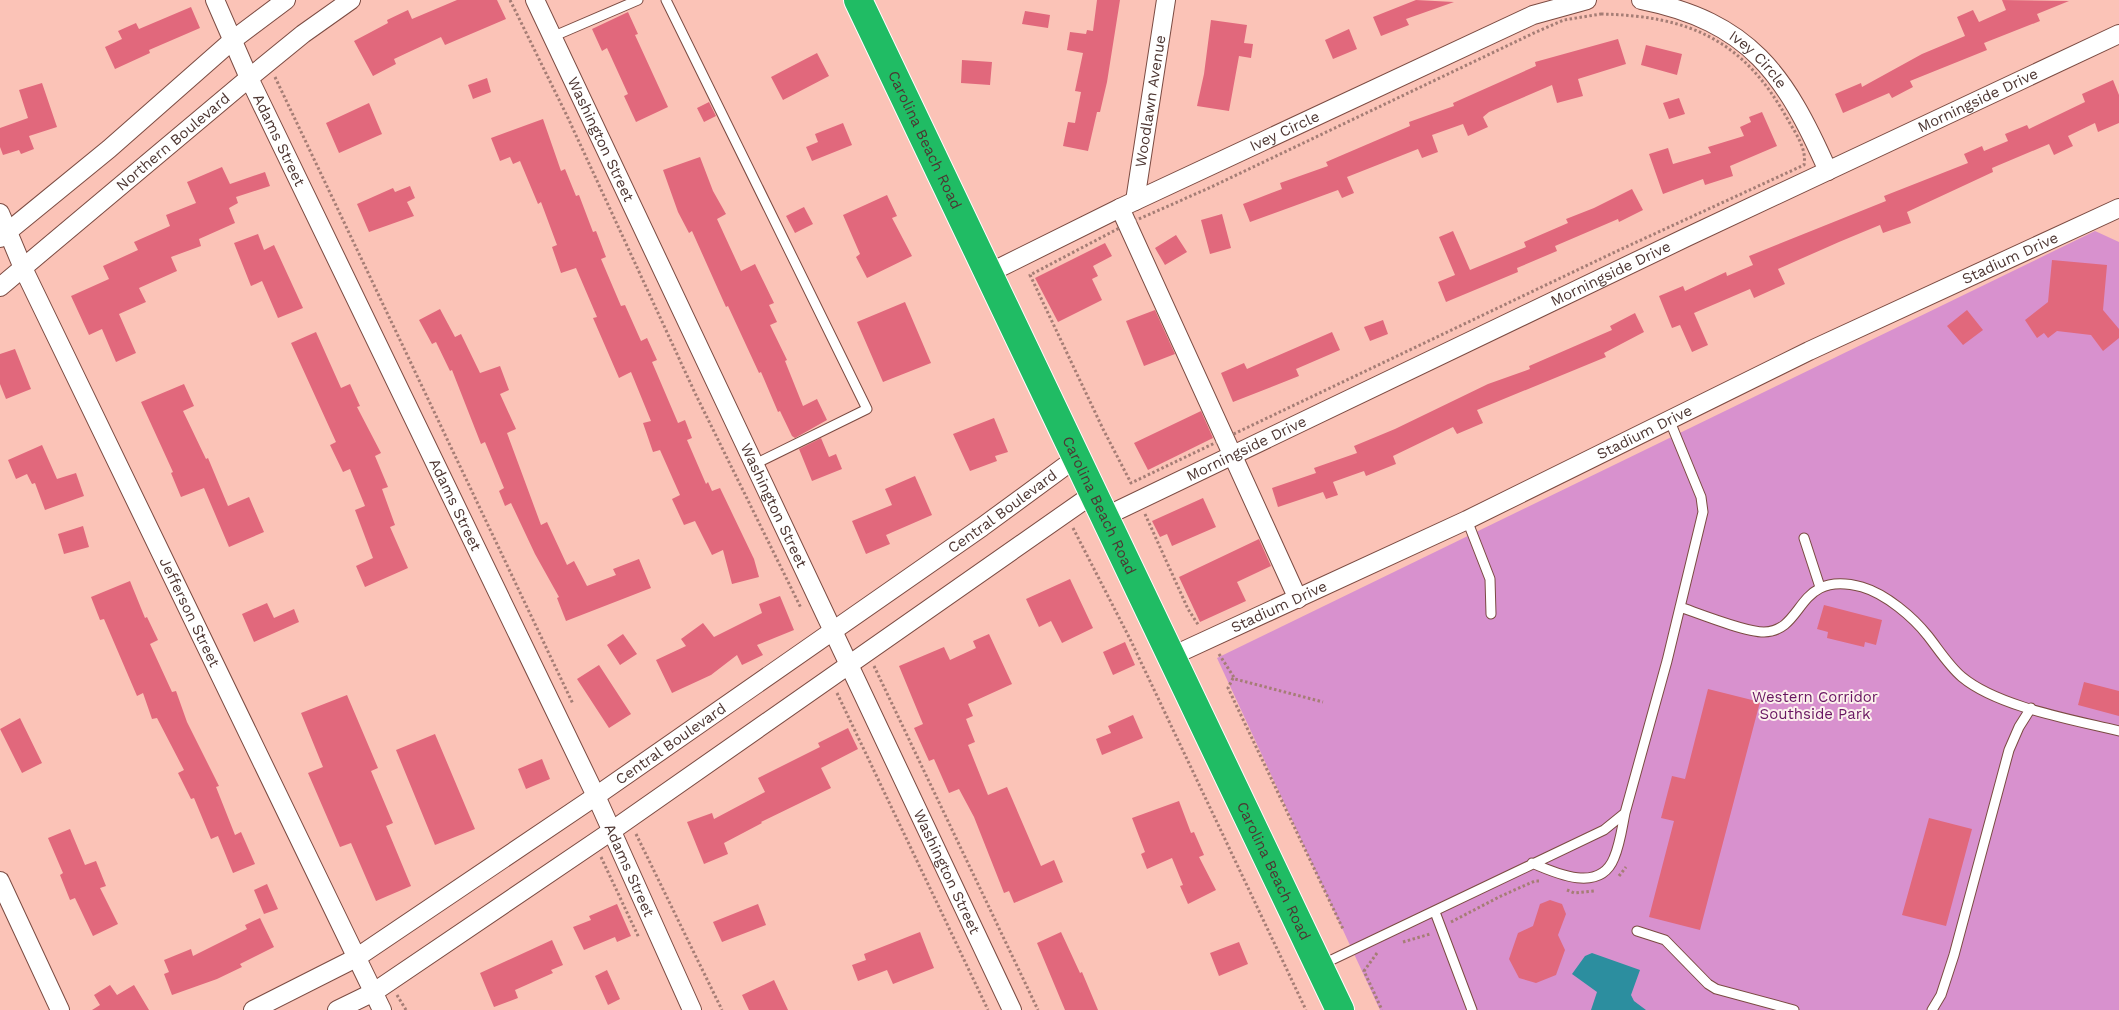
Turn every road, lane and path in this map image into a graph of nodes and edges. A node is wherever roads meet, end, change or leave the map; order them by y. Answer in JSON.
{"nodes":[{"id":1,"x":215,"y":0,"type":"edge"},
{"id":2,"x":286,"y":0,"type":"edge"},
{"id":3,"x":351,"y":0,"type":"edge"},
{"id":4,"x":510,"y":0,"type":"edge"},
{"id":5,"x":534,"y":0,"type":"edge"},
{"id":6,"x":638,"y":0,"type":"edge"},
{"id":7,"x":666,"y":0,"type":"edge"},
{"id":8,"x":858,"y":0,"type":"edge"},
{"id":9,"x":1166,"y":0,"type":"edge"},
{"id":10,"x":1587,"y":0,"type":"edge"},
{"id":11,"x":1641,"y":0,"type":"edge"},
{"id":12,"x":2119,"y":34,"type":"edge"},
{"id":13,"x":552,"y":37,"type":"junction"},
{"id":14,"x":234,"y":39,"type":"junction"},
{"id":15,"x":274,"y":75,"type":"dead end"},
{"id":16,"x":249,"y":78,"type":"junction"},
{"id":17,"x":1828,"y":171,"type":"junction"},
{"id":18,"x":1127,"y":205,"type":"junction"},
{"id":19,"x":2119,"y":208,"type":"edge"},
{"id":20,"x":0,"y":213,"type":"edge"},
{"id":21,"x":1127,"y":224,"type":"junction"},
{"id":22,"x":4,"y":235,"type":"edge"},
{"id":23,"x":23,"y":268,"type":"junction"},
{"id":24,"x":987,"y":274,"type":"junction"},
{"id":25,"x":0,"y":287,"type":"edge"},
{"id":26,"x":1669,"y":419,"type":"junction"},
{"id":27,"x":1224,"y":438,"type":"junction"},
{"id":28,"x":1232,"y":455,"type":"junction"},
{"id":29,"x":1076,"y":458,"type":"junction"},
{"id":30,"x":753,"y":465,"type":"junction"},
{"id":31,"x":1098,"y":506,"type":"junction"},
{"id":32,"x":1145,"y":514,"type":"dead end"},
{"id":33,"x":1467,"y":520,"type":"junction"},
{"id":34,"x":1067,"y":532,"type":"dead end"},
{"id":35,"x":1804,"y":538,"type":"dead end"},
{"id":36,"x":1820,"y":587,"type":"junction"},
{"id":37,"x":1298,"y":599,"type":"junction"},
{"id":38,"x":1680,"y":608,"type":"junction"},
{"id":39,"x":803,"y":612,"type":"dead end"},
{"id":40,"x":1491,"y":614,"type":"dead end"},
{"id":41,"x":1200,"y":628,"type":"dead end"},
{"id":42,"x":832,"y":632,"type":"junction"},
{"id":43,"x":1218,"y":654,"type":"dead end"},
{"id":44,"x":1170,"y":657,"type":"junction"},
{"id":45,"x":881,"y":660,"type":"dead end"},
{"id":46,"x":848,"y":666,"type":"junction"},
{"id":47,"x":1233,"y":678,"type":"junction"},
{"id":48,"x":828,"y":698,"type":"dead end"},
{"id":49,"x":1323,"y":702,"type":"dead end"},
{"id":50,"x":574,"y":705,"type":"dead end"},
{"id":51,"x":2032,"y":708,"type":"junction"},
{"id":52,"x":2119,"y":731,"type":"edge"},
{"id":53,"x":596,"y":796,"type":"junction"},
{"id":54,"x":1625,"y":813,"type":"junction"},
{"id":55,"x":634,"y":830,"type":"dead end"},
{"id":56,"x":610,"y":832,"type":"junction"},
{"id":57,"x":592,"y":862,"type":"dead end"},
{"id":58,"x":1532,"y":863,"type":"junction"},
{"id":59,"x":1626,"y":867,"type":"dead end"},
{"id":60,"x":1616,"y":878,"type":"dead end"},
{"id":61,"x":0,"y":881,"type":"edge"},
{"id":62,"x":1548,"y":882,"type":"dead end"},
{"id":63,"x":1560,"y":888,"type":"dead end"},
{"id":64,"x":1598,"y":890,"type":"dead end"},
{"id":65,"x":1435,"y":912,"type":"junction"},
{"id":66,"x":1441,"y":928,"type":"junction"},
{"id":67,"x":1342,"y":929,"type":"dead end"},
{"id":68,"x":1637,"y":931,"type":"dead end"},
{"id":69,"x":640,"y":940,"type":"dead end"},
{"id":70,"x":1401,"y":943,"type":"dead end"},
{"id":71,"x":1385,"y":950,"type":"dead end"},
{"id":72,"x":356,"y":958,"type":"junction"},
{"id":73,"x":1320,"y":966,"type":"junction"},
{"id":74,"x":404,"y":988,"type":"dead end"},
{"id":75,"x":374,"y":992,"type":"junction"},
{"id":76,"x":60,"y":1010,"type":"edge"},
{"id":77,"x":253,"y":1010,"type":"edge"},
{"id":78,"x":338,"y":1010,"type":"edge"},
{"id":79,"x":382,"y":1010,"type":"edge"},
{"id":80,"x":406,"y":1010,"type":"edge"},
{"id":81,"x":692,"y":1010,"type":"edge"},
{"id":82,"x":722,"y":1010,"type":"edge"},
{"id":83,"x":988,"y":1010,"type":"edge"},
{"id":84,"x":1012,"y":1010,"type":"edge"},
{"id":85,"x":1038,"y":1010,"type":"edge"},
{"id":86,"x":1306,"y":1010,"type":"edge"},
{"id":87,"x":1340,"y":1010,"type":"edge"},
{"id":88,"x":1382,"y":1010,"type":"edge"},
{"id":89,"x":1472,"y":1010,"type":"edge"},
{"id":90,"x":1794,"y":1010,"type":"edge"},
{"id":91,"x":1932,"y":1010,"type":"edge"}],
"edges":[{"from":1,"to":14,"type":"street","name":"Adams Street"},
{"from":2,"to":14,"type":"street"},
{"from":3,"to":16,"type":"street","name":"Northern Boulevard"},
{"from":4,"to":39,"type":"path"},
{"from":5,"to":13,"type":"street","name":"Washington Street"},
{"from":6,"to":13,"type":"lane"},
{"from":7,"to":30,"type":"lane"},
{"from":8,"to":24,"type":"highway","name":"Carolina Beach Road"},
{"from":9,"to":18,"type":"street","name":"Woodlawn Avenue"},
{"from":10,"to":18,"type":"street","name":"Ivey Circle"},
{"from":11,"to":17,"type":"street","name":"Ivey Circle"},
{"from":12,"to":17,"type":"street","name":"Morningside Drive"},
{"from":13,"to":30,"type":"street","name":"Washington Street"},
{"from":14,"to":16,"type":"street","name":"Adams Street"},
{"from":14,"to":22,"type":"street"},
{"from":15,"to":50,"type":"path"},
{"from":16,"to":23,"type":"street","name":"Northern Boulevard"},
{"from":16,"to":53,"type":"street","name":"Adams Street"},
{"from":17,"to":28,"type":"street","name":"Morningside Drive"},
{"from":18,"to":21,"type":"street"},
{"from":18,"to":24,"type":"street","name":"Ivey Circle"},
{"from":19,"to":26,"type":"street","name":"Stadium Drive"},
{"from":20,"to":22,"type":"street","name":"Jefferson Street"},
{"from":21,"to":27,"type":"street"},
{"from":21,"to":27,"type":"path"},
{"from":21,"to":27,"type":"path"},
{"from":22,"to":23,"type":"street","name":"Jefferson Street"},
{"from":23,"to":25,"type":"street","name":"Northern Boulevard"},
{"from":23,"to":72,"type":"street","name":"Jefferson Street"},
{"from":24,"to":29,"type":"highway","name":"Carolina Beach Road"},
{"from":26,"to":33,"type":"street","name":"Stadium Drive"},
{"from":26,"to":38,"type":"lane"},
{"from":27,"to":28,"type":"street"},
{"from":28,"to":31,"type":"street","name":"Morningside Drive"},
{"from":28,"to":37,"type":"street"},
{"from":29,"to":31,"type":"highway","name":"Carolina Beach Road"},
{"from":29,"to":42,"type":"street","name":"Central Boulevard"},
{"from":30,"to":42,"type":"street","name":"Washington Street"},
{"from":31,"to":44,"type":"highway","name":"Carolina Beach Road"},
{"from":31,"to":46,"type":"street"},
{"from":32,"to":41,"type":"path"},
{"from":33,"to":37,"type":"street","name":"Stadium Drive"},
{"from":33,"to":40,"type":"lane"},
{"from":34,"to":86,"type":"path"},
{"from":35,"to":36,"type":"lane"},
{"from":36,"to":38,"type":"lane"},
{"from":36,"to":51,"type":"lane"},
{"from":37,"to":44,"type":"street","name":"Stadium Drive"},
{"from":38,"to":54,"type":"lane"},
{"from":42,"to":46,"type":"street","name":"Washington Street"},
{"from":42,"to":53,"type":"street","name":"Central Boulevard"},
{"from":43,"to":47,"type":"path"},
{"from":44,"to":73,"type":"highway","name":"Carolina Beach Road"},
{"from":45,"to":85,"type":"path"},
{"from":46,"to":56,"type":"street"},
{"from":46,"to":84,"type":"street","name":"Washington Street"},
{"from":47,"to":49,"type":"path"},
{"from":47,"to":67,"type":"path"},
{"from":48,"to":83,"type":"path"},
{"from":51,"to":52,"type":"lane"},
{"from":51,"to":91,"type":"lane"},
{"from":53,"to":56,"type":"street","name":"Adams Street"},
{"from":53,"to":72,"type":"street","name":"Central Boulevard"},
{"from":54,"to":58,"type":"lane"},
{"from":54,"to":58,"type":"lane"},
{"from":55,"to":82,"type":"path"},
{"from":56,"to":75,"type":"street"},
{"from":56,"to":81,"type":"street","name":"Adams Street"},
{"from":57,"to":69,"type":"path"},
{"from":58,"to":65,"type":"lane"},
{"from":59,"to":60,"type":"path"},
{"from":61,"to":76,"type":"street"},
{"from":62,"to":66,"type":"path"},
{"from":63,"to":64,"type":"path"},
{"from":65,"to":66,"type":"lane"},
{"from":65,"to":73,"type":"lane"},
{"from":66,"to":70,"type":"path"},
{"from":66,"to":89,"type":"lane"},
{"from":68,"to":90,"type":"lane"},
{"from":71,"to":88,"type":"path"},
{"from":72,"to":75,"type":"street","name":"Jefferson Street"},
{"from":72,"to":77,"type":"street","name":"Central Boulevard"},
{"from":73,"to":87,"type":"highway","name":"Carolina Beach Road"},
{"from":74,"to":80,"type":"path"},
{"from":75,"to":78,"type":"street"},
{"from":75,"to":79,"type":"street","name":"Jefferson Street"}]}
